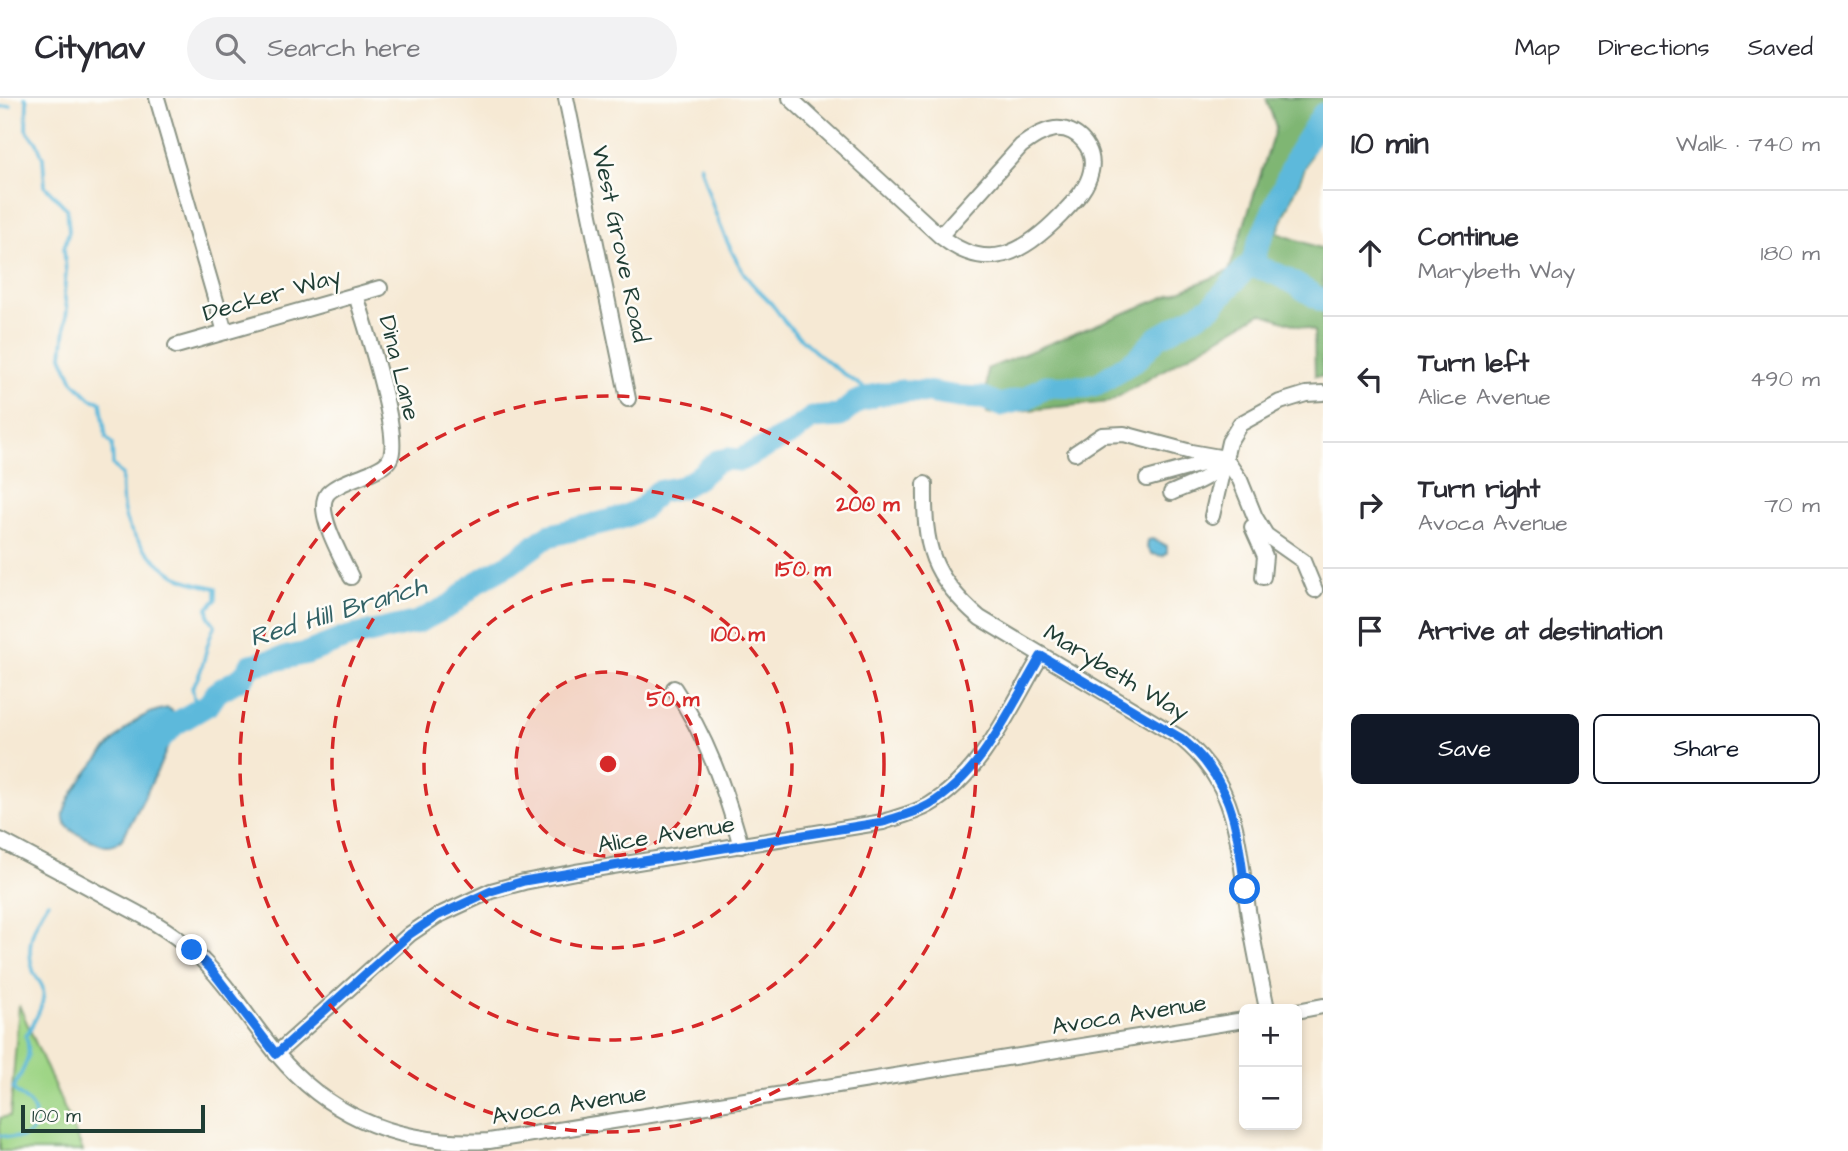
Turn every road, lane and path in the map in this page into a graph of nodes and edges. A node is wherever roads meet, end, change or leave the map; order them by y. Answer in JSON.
{"nodes":[{"id":1,"x":157,"y":98,"type":"edge"},
{"id":2,"x":566,"y":98,"type":"edge"},
{"id":3,"x":790,"y":98,"type":"edge"},
{"id":4,"x":940,"y":236,"type":"junction"},
{"id":5,"x":380,"y":288,"type":"dead end"},
{"id":6,"x":356,"y":295,"type":"junction"},
{"id":7,"x":225,"y":332,"type":"junction"},
{"id":8,"x":176,"y":346,"type":"dead end"},
{"id":9,"x":1323,"y":393,"type":"edge"},
{"id":10,"x":628,"y":399,"type":"dead end"},
{"id":11,"x":1075,"y":453,"type":"dead end"},
{"id":12,"x":1225,"y":457,"type":"junction"},
{"id":13,"x":1147,"y":480,"type":"dead end"},
{"id":14,"x":925,"y":484,"type":"dead end"},
{"id":15,"x":1171,"y":494,"type":"dead end"},
{"id":16,"x":1212,"y":516,"type":"dead end"},
{"id":17,"x":353,"y":570,"type":"dead end"},
{"id":18,"x":1263,"y":577,"type":"dead end"},
{"id":19,"x":1315,"y":590,"type":"dead end"},
{"id":20,"x":1041,"y":656,"type":"junction"},
{"id":21,"x":674,"y":688,"type":"dead end"},
{"id":22,"x":0,"y":840,"type":"edge"},
{"id":23,"x":741,"y":846,"type":"junction"},
{"id":24,"x":1266,"y":1004,"type":"edge"},
{"id":25,"x":1323,"y":1006,"type":"edge"},
{"id":26,"x":1302,"y":1010,"type":"edge"},
{"id":27,"x":1239,"y":1021,"type":"edge"},
{"id":28,"x":276,"y":1054,"type":"junction"}],
"edges":[{"from":1,"to":7,"type":"street"},
{"from":2,"to":10,"type":"street","name":"West Grove Road"},
{"from":3,"to":4,"type":"street"},
{"from":4,"to":4,"type":"street"},
{"from":5,"to":6,"type":"street","name":"Decker Way"},
{"from":6,"to":7,"type":"street","name":"Decker Way"},
{"from":6,"to":17,"type":"street","name":"Dina Lane"},
{"from":7,"to":8,"type":"street","name":"Decker Way"},
{"from":9,"to":12,"type":"street"},
{"from":11,"to":12,"type":"street"},
{"from":12,"to":13,"type":"street"},
{"from":12,"to":15,"type":"street"},
{"from":12,"to":16,"type":"street"},
{"from":12,"to":18,"type":"street"},
{"from":12,"to":19,"type":"street"},
{"from":14,"to":20,"type":"street","name":"Marybeth Way"},
{"from":20,"to":23,"type":"street","name":"Alice Avenue"},
{"from":20,"to":24,"type":"street","name":"Marybeth Way"},
{"from":21,"to":23,"type":"street"},
{"from":22,"to":28,"type":"street","name":"Avoca Avenue"},
{"from":23,"to":28,"type":"street","name":"Alice Avenue"},
{"from":25,"to":26,"type":"street"},
{"from":27,"to":28,"type":"street","name":"Avoca Avenue"}]}
